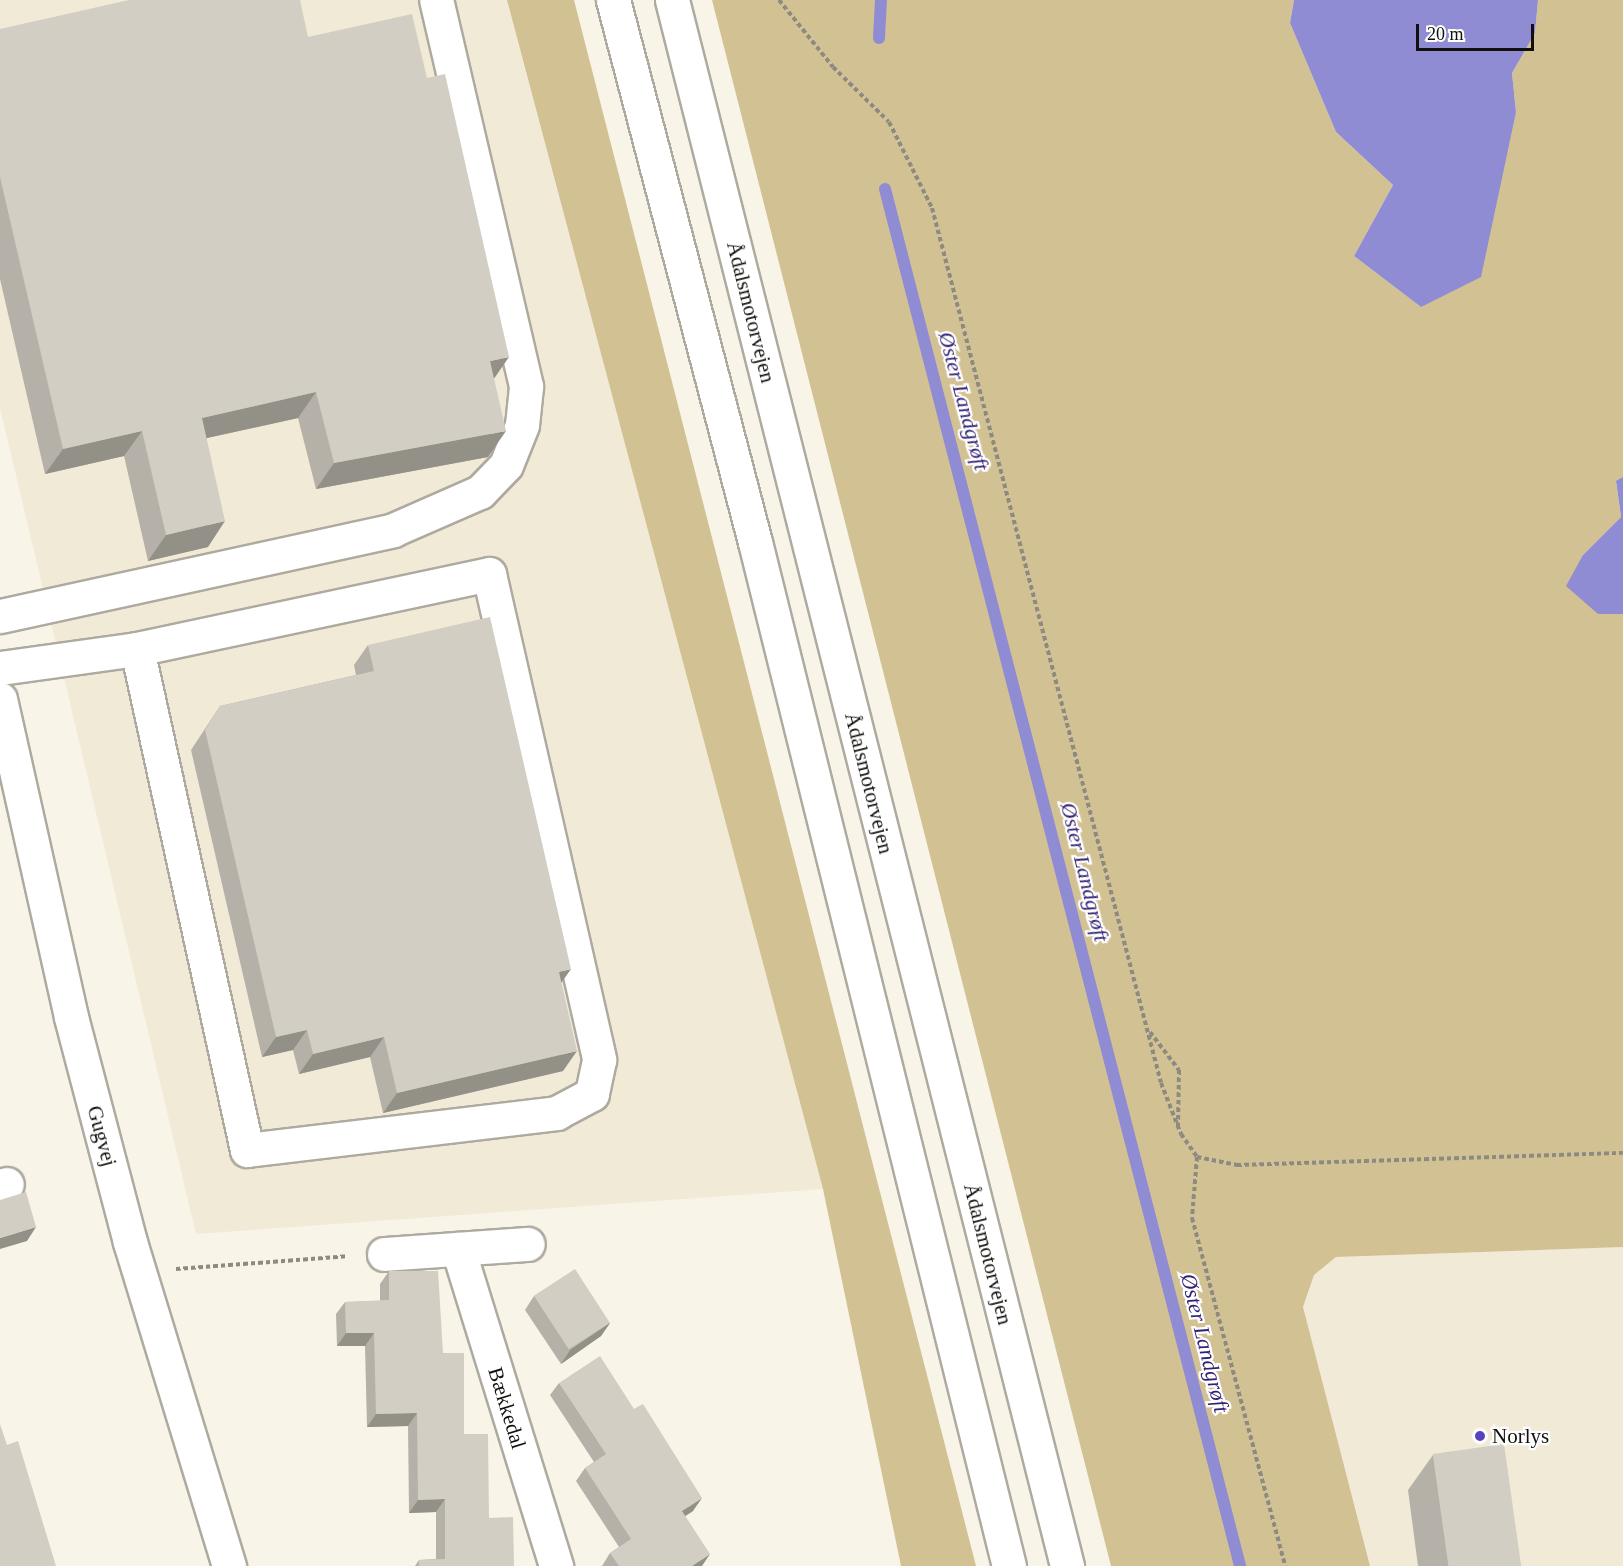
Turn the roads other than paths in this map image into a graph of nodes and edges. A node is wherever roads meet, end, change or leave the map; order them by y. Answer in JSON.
{"nodes":[{"id":1,"x":436,"y":0,"type":"edge"},
{"id":2,"x":613,"y":0,"type":"edge"},
{"id":3,"x":672,"y":0,"type":"edge"},
{"id":4,"x":0,"y":616,"type":"edge"},
{"id":5,"x":136,"y":649,"type":"junction"},
{"id":6,"x":0,"y":668,"type":"edge"},
{"id":7,"x":0,"y":699,"type":"edge"},
{"id":8,"x":528,"y":1244,"type":"dead end"},
{"id":9,"x":458,"y":1249,"type":"junction"},
{"id":10,"x":384,"y":1254,"type":"road end"},
{"id":11,"x":229,"y":1566,"type":"edge"},
{"id":12,"x":556,"y":1566,"type":"edge"},
{"id":13,"x":1009,"y":1566,"type":"edge"},
{"id":14,"x":1067,"y":1566,"type":"edge"}],
"edges":[{"from":1,"to":4,"type":"main road"},
{"from":2,"to":13,"type":"main road"},
{"from":3,"to":14,"type":"main road","name":"Ådalsmotorvejen"},
{"from":5,"to":5,"type":"main road"},
{"from":5,"to":6,"type":"main road"},
{"from":7,"to":11,"type":"main road","name":"Gugvej"},
{"from":8,"to":9,"type":"main road"},
{"from":9,"to":10,"type":"main road"},
{"from":9,"to":12,"type":"main road","name":"Bækkedal"}]}
